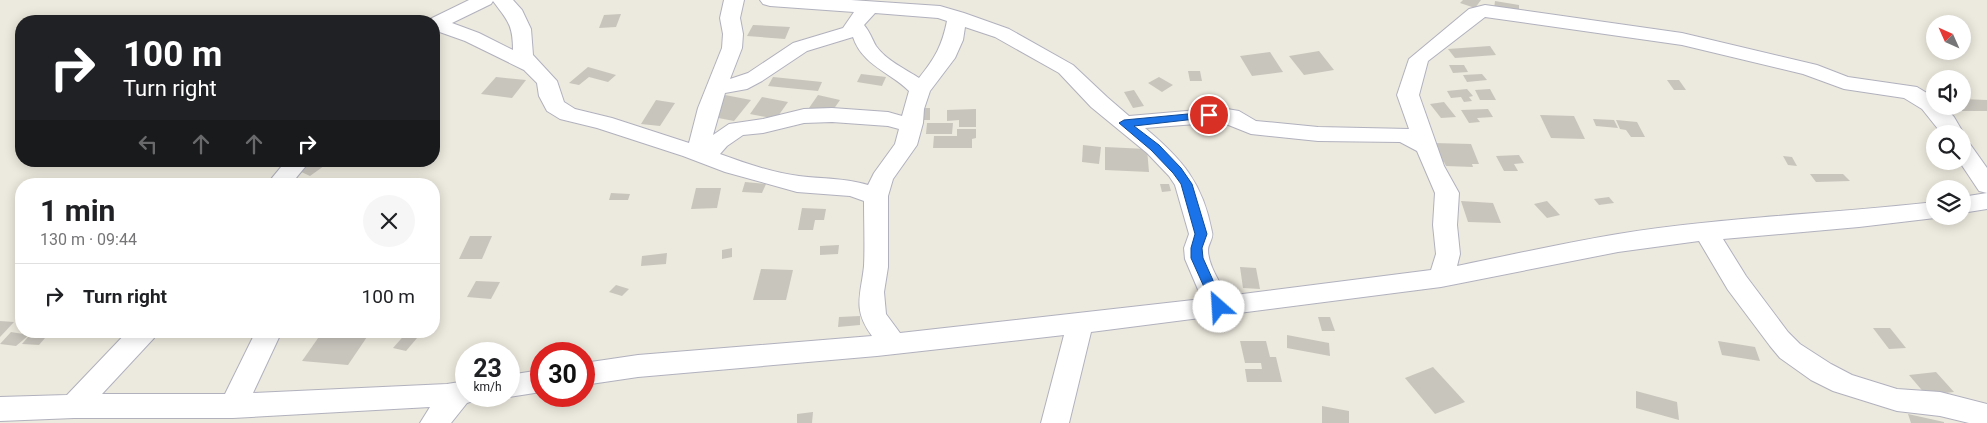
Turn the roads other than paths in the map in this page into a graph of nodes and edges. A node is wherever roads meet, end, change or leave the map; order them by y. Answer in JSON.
{"nodes":[{"id":1,"x":484,"y":0,"type":"edge"},
{"id":2,"x":502,"y":0,"type":"edge"},
{"id":3,"x":734,"y":0,"type":"edge"},
{"id":4,"x":770,"y":0,"type":"edge"},
{"id":5,"x":870,"y":8,"type":"junction"},
{"id":6,"x":958,"y":17,"type":"junction"},
{"id":7,"x":440,"y":21,"type":"edge"},
{"id":8,"x":440,"y":26,"type":"edge"},
{"id":9,"x":854,"y":27,"type":"junction"},
{"id":10,"x":531,"y":66,"type":"junction"},
{"id":11,"x":716,"y":88,"type":"junction"},
{"id":12,"x":920,"y":90,"type":"junction"},
{"id":13,"x":1124,"y":123,"type":"junction"},
{"id":14,"x":911,"y":125,"type":"junction"},
{"id":15,"x":1948,"y":125,"type":"edge"},
{"id":16,"x":1426,"y":147,"type":"junction"},
{"id":17,"x":702,"y":154,"type":"junction"},
{"id":18,"x":1971,"y":163,"type":"edge"},
{"id":19,"x":294,"y":167,"type":"edge"},
{"id":20,"x":283,"y":178,"type":"edge"},
{"id":21,"x":1987,"y":185,"type":"edge"},
{"id":22,"x":876,"y":196,"type":"junction"},
{"id":23,"x":1987,"y":201,"type":"edge"},
{"id":24,"x":1971,"y":204,"type":"edge"},
{"id":25,"x":1926,"y":211,"type":"edge"},
{"id":26,"x":1706,"y":232,"type":"junction"},
{"id":27,"x":1441,"y":278,"type":"junction"},
{"id":28,"x":1219,"y":307,"type":"junction"},
{"id":29,"x":1080,"y":323,"type":"junction"},
{"id":30,"x":138,"y":338,"type":"edge"},
{"id":31,"x":266,"y":338,"type":"edge"},
{"id":32,"x":893,"y":344,"type":"junction"},
{"id":33,"x":595,"y":372,"type":"edge"},
{"id":34,"x":455,"y":393,"type":"edge"},
{"id":35,"x":455,"y":401,"type":"edge"},
{"id":36,"x":74,"y":406,"type":"junction"},
{"id":37,"x":233,"y":406,"type":"junction"},
{"id":38,"x":0,"y":410,"type":"edge"},
{"id":39,"x":1987,"y":416,"type":"edge"},
{"id":40,"x":434,"y":423,"type":"edge"},
{"id":41,"x":1055,"y":423,"type":"edge"}],
"edges":[{"from":1,"to":7,"type":"street"},
{"from":2,"to":10,"type":"street"},
{"from":3,"to":11,"type":"street"},
{"from":4,"to":5,"type":"street"},
{"from":5,"to":6,"type":"street"},
{"from":5,"to":9,"type":"street"},
{"from":6,"to":12,"type":"street"},
{"from":6,"to":13,"type":"street"},
{"from":8,"to":10,"type":"street"},
{"from":9,"to":11,"type":"street"},
{"from":9,"to":12,"type":"street"},
{"from":10,"to":17,"type":"street"},
{"from":11,"to":17,"type":"street"},
{"from":12,"to":14,"type":"street"},
{"from":13,"to":16,"type":"street"},
{"from":13,"to":28,"type":"street"},
{"from":14,"to":17,"type":"street"},
{"from":14,"to":22,"type":"street"},
{"from":15,"to":16,"type":"street"},
{"from":16,"to":27,"type":"street"},
{"from":17,"to":22,"type":"street"},
{"from":18,"to":21,"type":"street"},
{"from":19,"to":20,"type":"street"},
{"from":22,"to":32,"type":"street"},
{"from":23,"to":24,"type":"street"},
{"from":25,"to":26,"type":"street"},
{"from":26,"to":27,"type":"street"},
{"from":26,"to":39,"type":"street"},
{"from":27,"to":28,"type":"street"},
{"from":28,"to":29,"type":"street"},
{"from":29,"to":32,"type":"street"},
{"from":29,"to":41,"type":"street"},
{"from":30,"to":36,"type":"street"},
{"from":31,"to":37,"type":"street"},
{"from":32,"to":33,"type":"street"},
{"from":34,"to":37,"type":"street"},
{"from":35,"to":40,"type":"street"},
{"from":36,"to":37,"type":"street"},
{"from":36,"to":38,"type":"street"}]}
